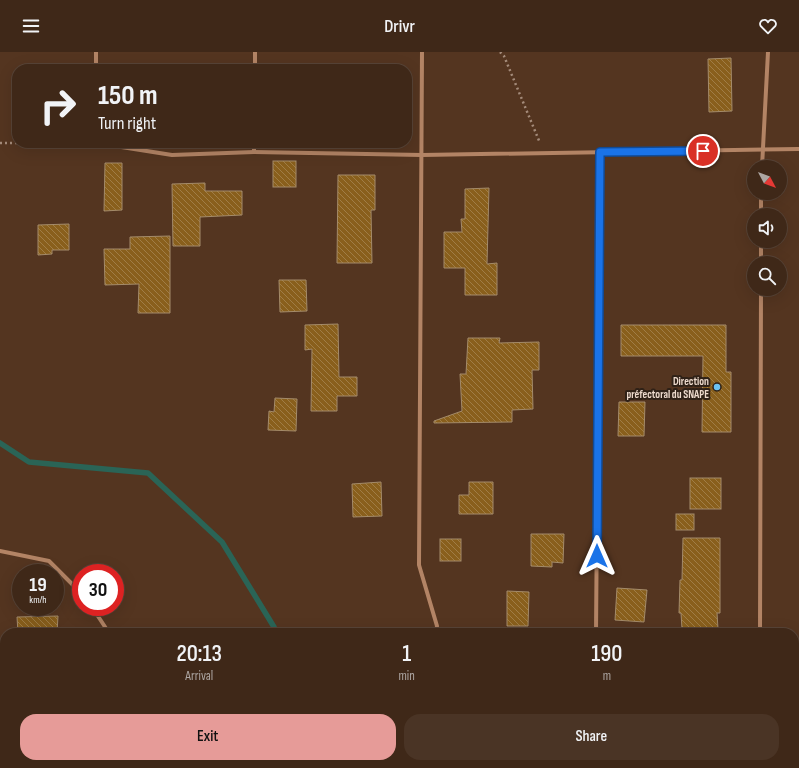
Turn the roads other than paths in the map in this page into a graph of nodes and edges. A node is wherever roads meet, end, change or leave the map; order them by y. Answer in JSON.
{"nodes":[{"id":1,"x":96,"y":52,"type":"edge"},
{"id":2,"x":255,"y":52,"type":"edge"},
{"id":3,"x":422,"y":52,"type":"edge"},
{"id":4,"x":768,"y":52,"type":"edge"},
{"id":5,"x":96,"y":64,"type":"edge"},
{"id":6,"x":255,"y":64,"type":"edge"},
{"id":7,"x":128,"y":148,"type":"edge"},
{"id":8,"x":254,"y":148,"type":"edge"},
{"id":9,"x":799,"y":149,"type":"edge"},
{"id":10,"x":762,"y":150,"type":"junction"},
{"id":11,"x":254,"y":152,"type":"junction"},
{"id":12,"x":600,"y":152,"type":"junction"},
{"id":13,"x":422,"y":155,"type":"junction"},
{"id":14,"x":762,"y":160,"type":"edge"},
{"id":15,"x":761,"y":296,"type":"edge"},
{"id":16,"x":0,"y":551,"type":"edge"},
{"id":17,"x":72,"y":585,"type":"edge"},
{"id":18,"x":98,"y":616,"type":"edge"},
{"id":19,"x":106,"y":628,"type":"edge"},
{"id":20,"x":437,"y":628,"type":"edge"},
{"id":21,"x":596,"y":628,"type":"edge"},
{"id":22,"x":760,"y":628,"type":"edge"}],
"edges":[{"from":1,"to":5,"type":"street"},
{"from":2,"to":6,"type":"street"},
{"from":3,"to":13,"type":"street"},
{"from":4,"to":10,"type":"street"},
{"from":7,"to":11,"type":"street"},
{"from":8,"to":11,"type":"street"},
{"from":9,"to":10,"type":"street"},
{"from":10,"to":12,"type":"street"},
{"from":10,"to":14,"type":"street"},
{"from":11,"to":13,"type":"street"},
{"from":12,"to":13,"type":"street"},
{"from":12,"to":21,"type":"street"},
{"from":13,"to":20,"type":"street"},
{"from":15,"to":22,"type":"street"},
{"from":16,"to":17,"type":"street"},
{"from":18,"to":19,"type":"street"}]}
